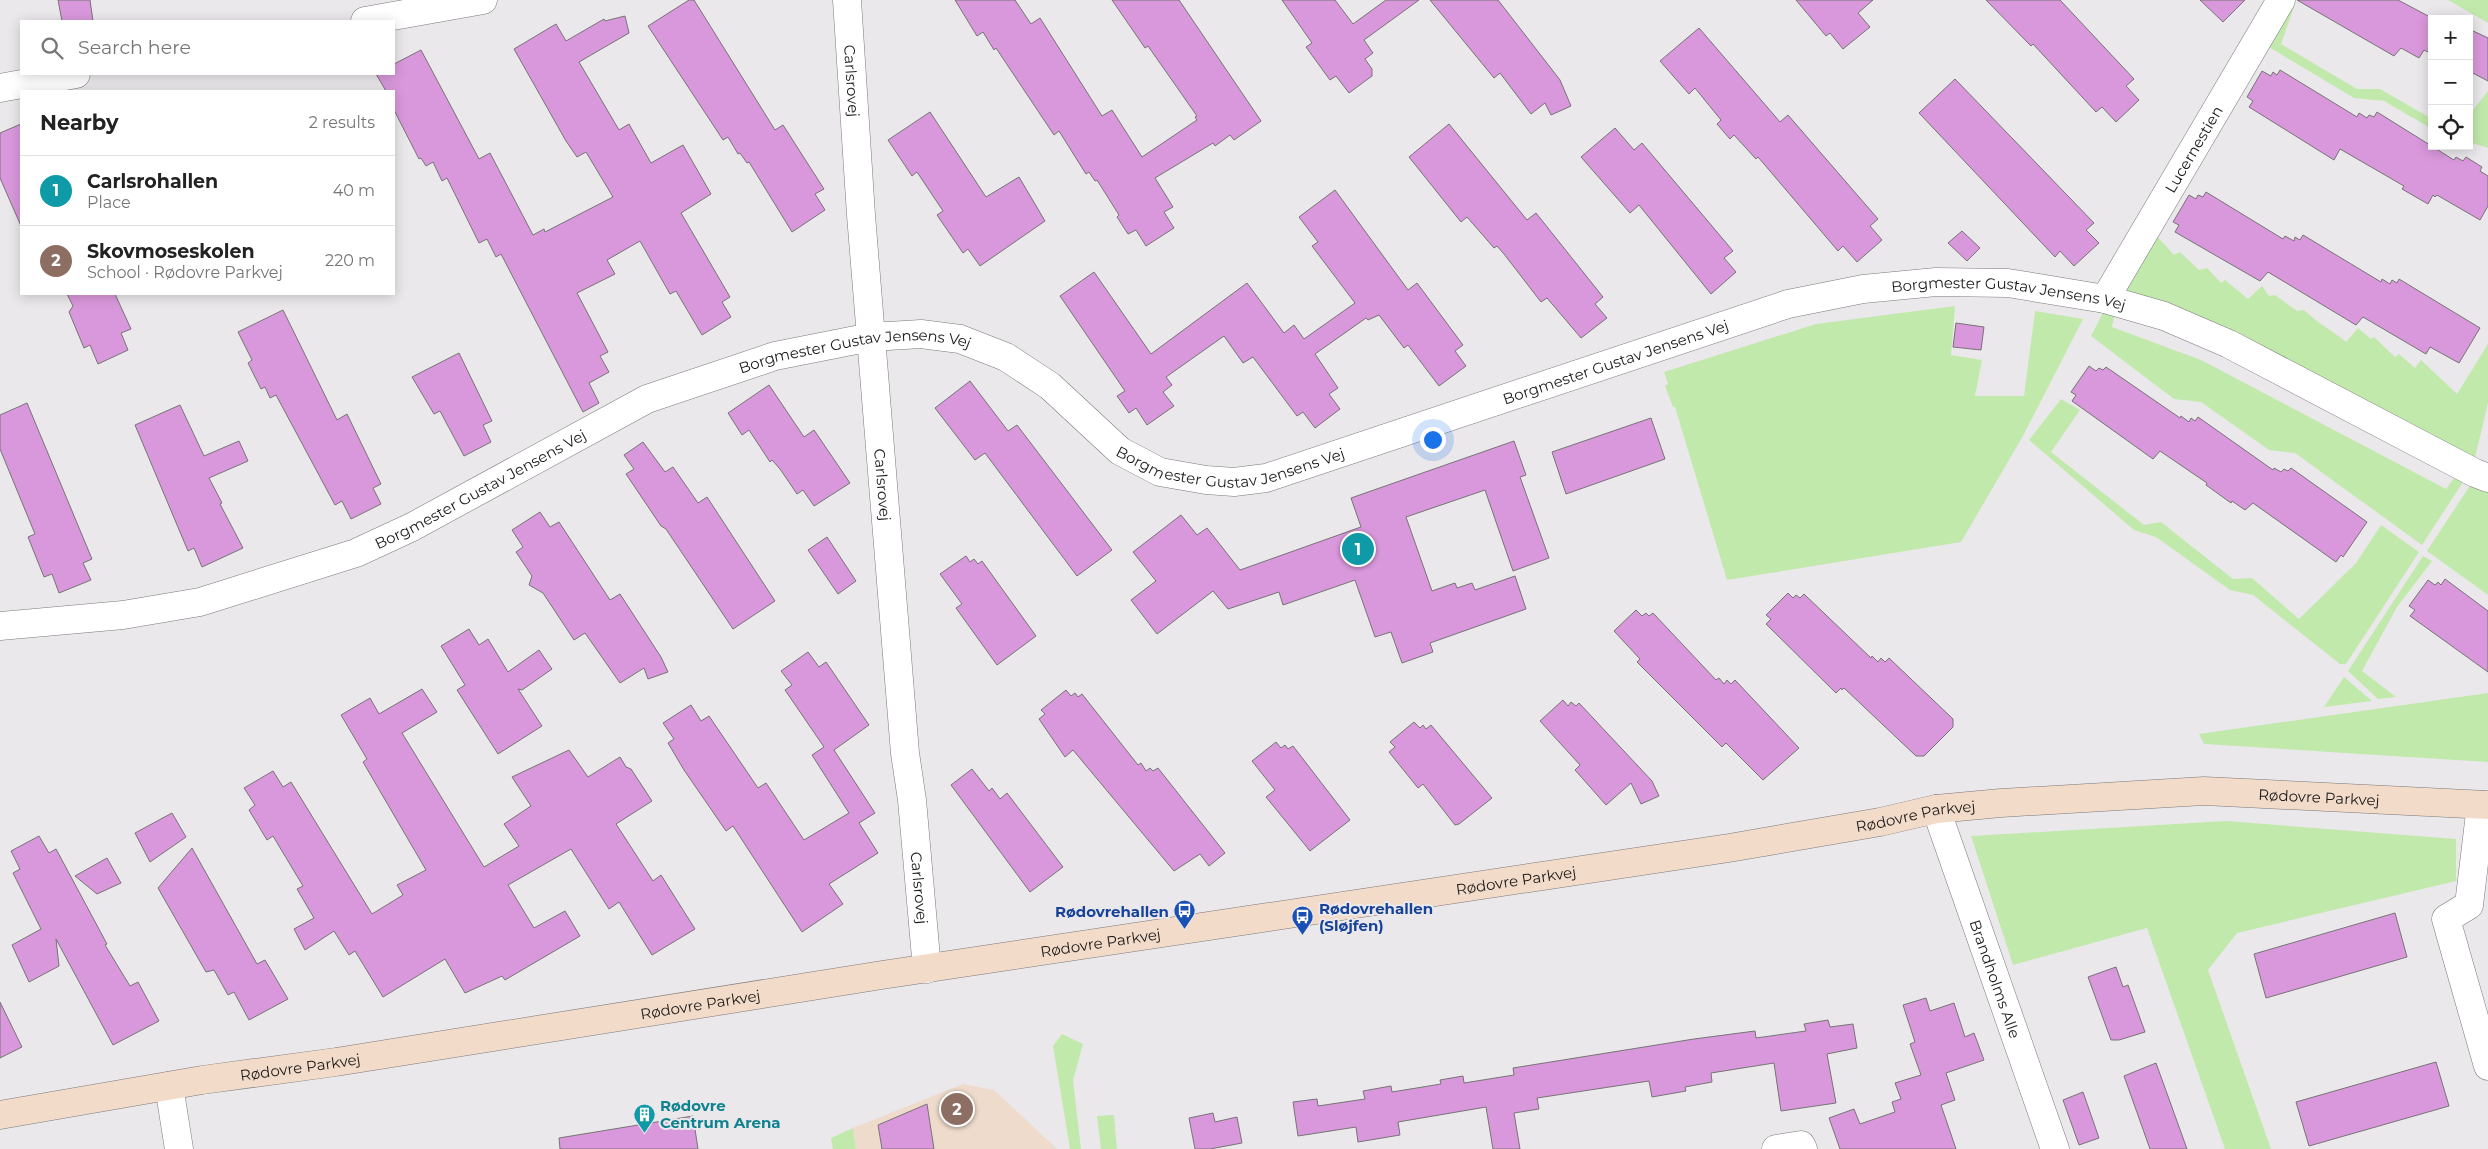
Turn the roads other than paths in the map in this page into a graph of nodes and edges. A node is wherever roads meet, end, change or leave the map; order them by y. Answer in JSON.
{"nodes":[{"id":1,"x":483,"y":0,"type":"edge"},
{"id":2,"x":847,"y":0,"type":"edge"},
{"id":3,"x":2282,"y":0,"type":"edge"},
{"id":4,"x":371,"y":20,"type":"edge"},
{"id":5,"x":71,"y":75,"type":"edge"},
{"id":6,"x":0,"y":88,"type":"edge"},
{"id":7,"x":2105,"y":299,"type":"junction"},
{"id":8,"x":872,"y":337,"type":"junction"},
{"id":9,"x":2488,"y":478,"type":"edge"},
{"id":10,"x":0,"y":626,"type":"edge"},
{"id":11,"x":2484,"y":805,"type":"edge"},
{"id":12,"x":1936,"y":809,"type":"junction"},
{"id":13,"x":2479,"y":905,"type":"edge"},
{"id":14,"x":927,"y":969,"type":"junction"},
{"id":15,"x":2488,"y":1066,"type":"edge"},
{"id":16,"x":169,"y":1086,"type":"junction"},
{"id":17,"x":0,"y":1115,"type":"edge"},
{"id":18,"x":179,"y":1149,"type":"edge"},
{"id":19,"x":1776,"y":1149,"type":"edge"},
{"id":20,"x":1803,"y":1149,"type":"edge"},
{"id":21,"x":2055,"y":1149,"type":"edge"}],
"edges":[{"from":1,"to":4,"type":"street"},
{"from":2,"to":8,"type":"street","name":"Carlsrovej"},
{"from":3,"to":7,"type":"street","name":"Lucernestien"},
{"from":5,"to":6,"type":"street"},
{"from":7,"to":8,"type":"street","name":"Borgmester Gustav Jensens Vej"},
{"from":7,"to":9,"type":"street","name":"Borgmester Gustav Jensens Vej"},
{"from":8,"to":10,"type":"street","name":"Borgmester Gustav Jensens Vej"},
{"from":8,"to":14,"type":"street","name":"Carlsrovej"},
{"from":11,"to":12,"type":"street","name":"Rødovre Parkvej"},
{"from":11,"to":13,"type":"street","name":"Rødovre Parkvej"},
{"from":12,"to":14,"type":"street","name":"Rødovre Parkvej"},
{"from":12,"to":21,"type":"street","name":"Brandholms Alle"},
{"from":13,"to":15,"type":"street","name":"Rødovre Parkvej"},
{"from":14,"to":16,"type":"street","name":"Rødovre Parkvej"},
{"from":16,"to":17,"type":"street","name":"Rødovre Parkvej"},
{"from":16,"to":18,"type":"street"},
{"from":19,"to":20,"type":"street"}]}
